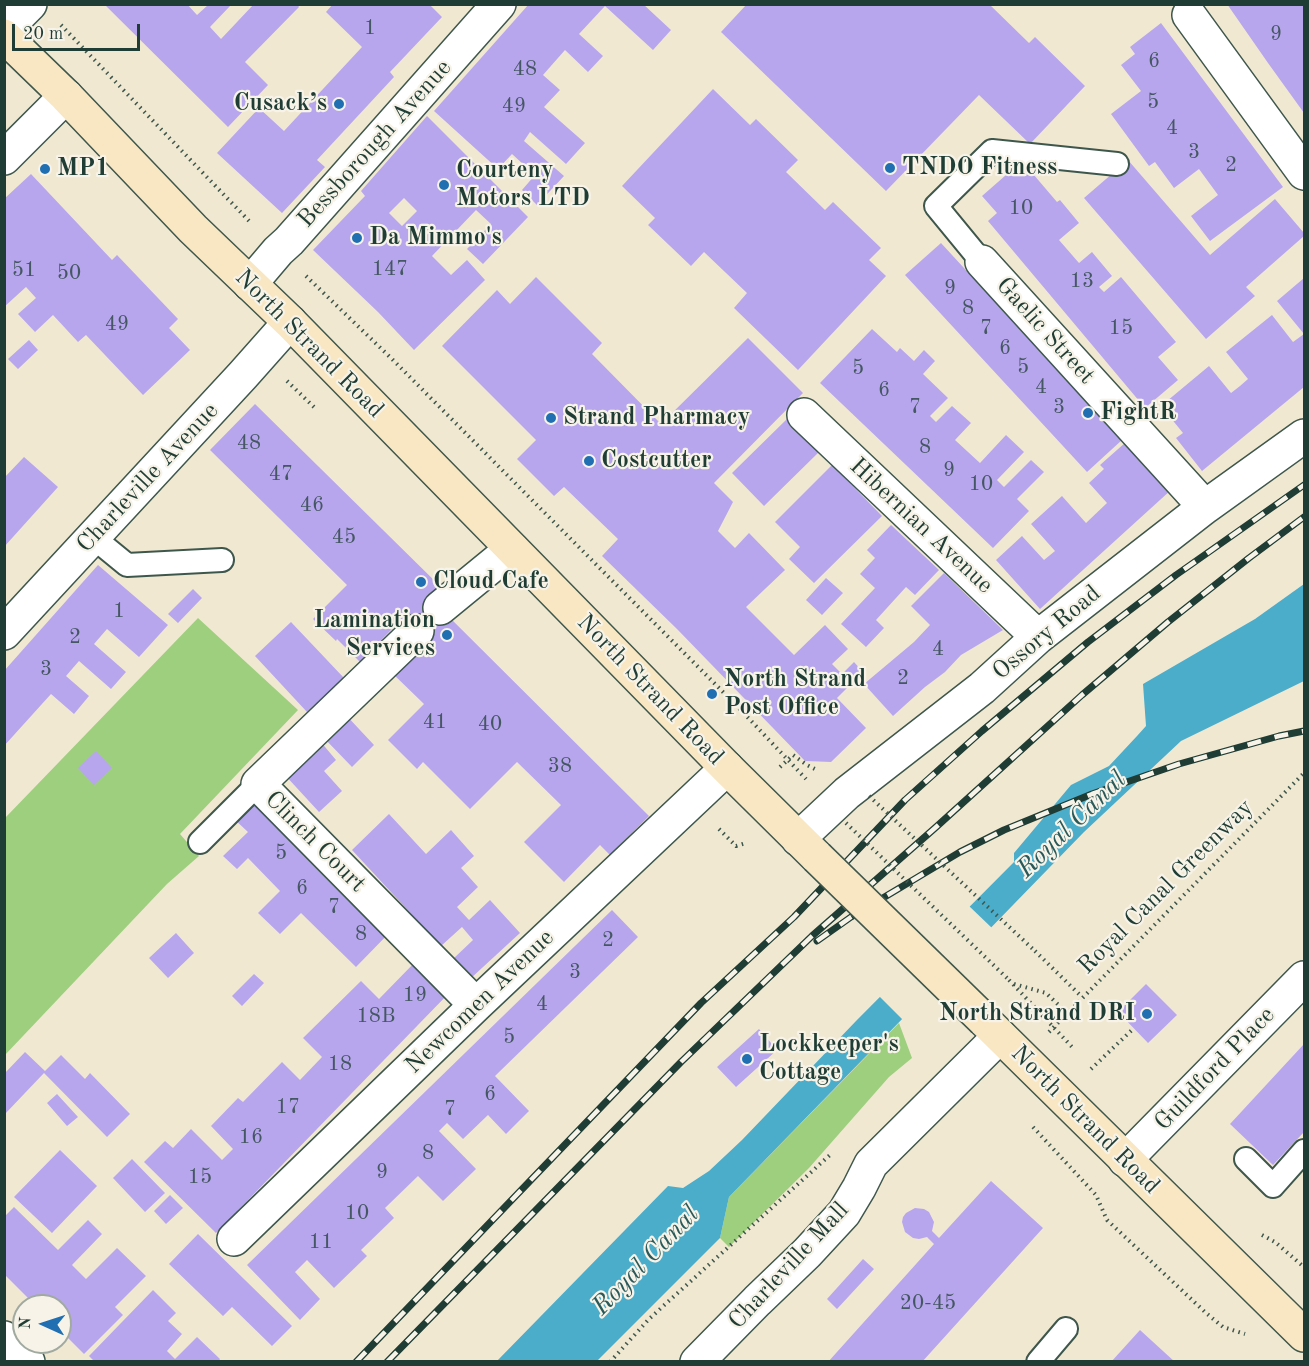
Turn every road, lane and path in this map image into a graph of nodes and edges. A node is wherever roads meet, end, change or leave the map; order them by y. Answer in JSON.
{"nodes":[{"id":1,"x":30,"y":4,"type":"edge"},
{"id":2,"x":499,"y":4,"type":"edge"},
{"id":3,"x":1184,"y":10,"type":"edge"},
{"id":4,"x":58,"y":21,"type":"dead end"},
{"id":5,"x":4,"y":30,"type":"edge"},
{"id":6,"x":4,"y":36,"type":"edge"},
{"id":7,"x":66,"y":96,"type":"junction"},
{"id":8,"x":4,"y":158,"type":"edge"},
{"id":9,"x":1118,"y":164,"type":"dead end"},
{"id":10,"x":1305,"y":173,"type":"edge"},
{"id":11,"x":278,"y":251,"type":"junction"},
{"id":12,"x":982,"y":262,"type":"joint"},
{"id":13,"x":250,"y":284,"type":"junction"},
{"id":14,"x":290,"y":322,"type":"junction"},
{"id":15,"x":804,"y":415,"type":"dead end"},
{"id":16,"x":1305,"y":436,"type":"edge"},
{"id":17,"x":1205,"y":507,"type":"junction"},
{"id":18,"x":94,"y":538,"type":"junction"},
{"id":19,"x":512,"y":549,"type":"junction"},
{"id":20,"x":222,"y":560,"type":"dead end"},
{"id":21,"x":440,"y":608,"type":"dead end"},
{"id":22,"x":417,"y":631,"type":"dead end"},
{"id":23,"x":4,"y":633,"type":"edge"},
{"id":24,"x":1038,"y":637,"type":"junction"},
{"id":25,"x":727,"y":768,"type":"junction"},
{"id":26,"x":1305,"y":773,"type":"edge"},
{"id":27,"x":258,"y":784,"type":"junction"},
{"id":28,"x":869,"y":796,"type":"dead end"},
{"id":29,"x":839,"y":814,"type":"junction"},
{"id":30,"x":718,"y":827,"type":"dead end"},
{"id":31,"x":200,"y":842,"type":"dead end"},
{"id":32,"x":751,"y":842,"type":"dead end"},
{"id":33,"x":807,"y":848,"type":"junction"},
{"id":34,"x":1305,"y":978,"type":"edge"},
{"id":35,"x":1011,"y":982,"type":"junction"},
{"id":36,"x":1082,"y":997,"type":"junction"},
{"id":37,"x":476,"y":1005,"type":"junction"},
{"id":38,"x":1067,"y":1013,"type":"junction"},
{"id":39,"x":1053,"y":1027,"type":"joint"},
{"id":40,"x":992,"y":1028,"type":"junction"},
{"id":41,"x":1134,"y":1028,"type":"dead end"},
{"id":42,"x":1091,"y":1069,"type":"dead end"},
{"id":43,"x":1028,"y":1122,"type":"dead end"},
{"id":44,"x":836,"y":1149,"type":"dead end"},
{"id":45,"x":1305,"y":1151,"type":"edge"},
{"id":46,"x":1125,"y":1160,"type":"junction"},
{"id":47,"x":1246,"y":1160,"type":"dead end"},
{"id":48,"x":234,"y":1239,"type":"dead end"},
{"id":49,"x":643,"y":1316,"type":"dead end"},
{"id":50,"x":646,"y":1323,"type":"junction"},
{"id":51,"x":1066,"y":1329,"type":"dead end"},
{"id":52,"x":1305,"y":1335,"type":"edge"},
{"id":53,"x":1251,"y":1336,"type":"dead end"},
{"id":54,"x":4,"y":1338,"type":"edge"},
{"id":55,"x":28,"y":1362,"type":"edge"},
{"id":56,"x":610,"y":1362,"type":"edge"},
{"id":57,"x":697,"y":1362,"type":"edge"},
{"id":58,"x":1038,"y":1362,"type":"edge"}],
"edges":[{"from":1,"to":5,"type":"street"},
{"from":2,"to":11,"type":"street","name":"Bessborough Avenue"},
{"from":3,"to":10,"type":"street"},
{"from":4,"to":11,"type":"path","name":"North Strand Road"},
{"from":6,"to":7,"type":"main road","name":"North Strand Road"},
{"from":7,"to":8,"type":"street"},
{"from":7,"to":13,"type":"main road","name":"North Strand Road"},
{"from":9,"to":12,"type":"lane"},
{"from":11,"to":13,"type":"street","name":"Bessborough Avenue"},
{"from":11,"to":29,"type":"path","name":"North Strand Road"},
{"from":12,"to":17,"type":"street","name":"Gaelic Street"},
{"from":13,"to":14,"type":"main road","name":"North Strand Road"},
{"from":14,"to":18,"type":"street","name":"Charleville Avenue"},
{"from":14,"to":19,"type":"main road","name":"North Strand Road"},
{"from":15,"to":24,"type":"street","name":"Hibernian Avenue"},
{"from":16,"to":17,"type":"street","name":"Ossory Road"},
{"from":17,"to":24,"type":"street","name":"Ossory Road"},
{"from":18,"to":20,"type":"lane"},
{"from":18,"to":23,"type":"street","name":"Charleville Avenue"},
{"from":19,"to":21,"type":"street"},
{"from":19,"to":25,"type":"main road","name":"North Strand Road"},
{"from":22,"to":27,"type":"street","name":"Clinch Court"},
{"from":24,"to":29,"type":"street","name":"Ossory Road"},
{"from":25,"to":33,"type":"main road","name":"North Strand Road"},
{"from":25,"to":37,"type":"street","name":"Newcomen Avenue"},
{"from":26,"to":36,"type":"path","name":"Royal Canal Greenway"},
{"from":27,"to":31,"type":"lane"},
{"from":27,"to":37,"type":"street","name":"Clinch Court"},
{"from":28,"to":36,"type":"path","bridge":true},
{"from":29,"to":33,"type":"street","name":"Ossory Road"},
{"from":29,"to":35,"type":"path","name":"North Strand Road","bridge":true},
{"from":30,"to":32,"type":"path"},
{"from":33,"to":40,"type":"main road","name":"North Strand Road","bridge":true},
{"from":34,"to":46,"type":"street","name":"Guildford Place"},
{"from":35,"to":38,"type":"path"},
{"from":35,"to":39,"type":"path","name":"North Strand Road"},
{"from":36,"to":38,"type":"path","name":"Royal Canal Greenway"},
{"from":37,"to":48,"type":"street","name":"Newcomen Avenue"},
{"from":38,"to":39,"type":"path","name":"Royal Canal Greenway"},
{"from":40,"to":46,"type":"main road","name":"North Strand Road"},
{"from":40,"to":57,"type":"street","name":"Charleville Mall"},
{"from":41,"to":42,"type":"path"},
{"from":43,"to":53,"type":"path","name":"North Strand Road"},
{"from":44,"to":50,"type":"path"},
{"from":45,"to":47,"type":"lane"},
{"from":46,"to":52,"type":"main road","name":"North Strand Road"},
{"from":49,"to":50,"type":"path"},
{"from":50,"to":56,"type":"path"},
{"from":51,"to":58,"type":"lane"},
{"from":54,"to":55,"type":"street"}]}
